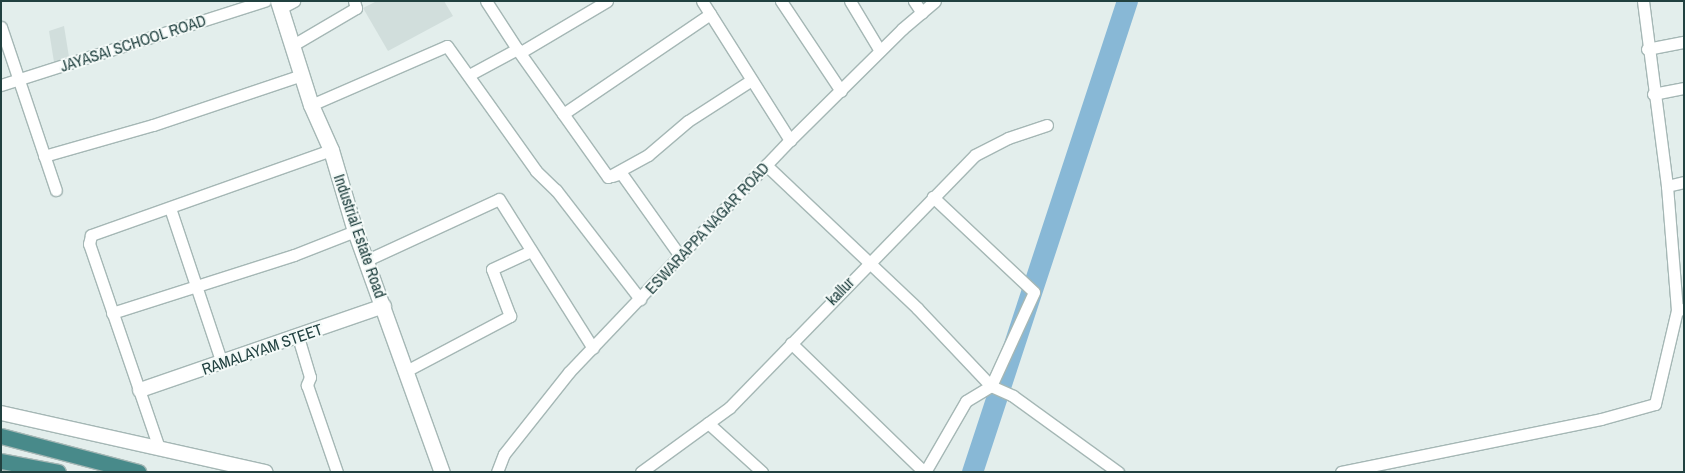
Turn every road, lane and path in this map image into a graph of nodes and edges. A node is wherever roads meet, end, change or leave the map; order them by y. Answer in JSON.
{"nodes":[{"id":1,"x":265,"y":1,"type":"edge"},
{"id":2,"x":354,"y":1,"type":"edge"},
{"id":3,"x":486,"y":1,"type":"edge"},
{"id":4,"x":607,"y":1,"type":"edge"},
{"id":5,"x":702,"y":1,"type":"edge"},
{"id":6,"x":781,"y":1,"type":"edge"},
{"id":7,"x":850,"y":1,"type":"edge"},
{"id":8,"x":914,"y":1,"type":"edge"},
{"id":9,"x":935,"y":1,"type":"edge"},
{"id":10,"x":1643,"y":1,"type":"edge"},
{"id":11,"x":284,"y":3,"type":"edge"},
{"id":12,"x":922,"y":13,"type":"junction"},
{"id":13,"x":710,"y":14,"type":"junction"},
{"id":14,"x":1,"y":27,"type":"edge"},
{"id":15,"x":1684,"y":42,"type":"edge"},
{"id":16,"x":293,"y":45,"type":"junction"},
{"id":17,"x":1647,"y":49,"type":"junction"},
{"id":18,"x":519,"y":51,"type":"junction"},
{"id":19,"x":880,"y":52,"type":"junction"},
{"id":20,"x":302,"y":75,"type":"junction"},
{"id":21,"x":469,"y":75,"type":"junction"},
{"id":22,"x":18,"y":80,"type":"junction"},
{"id":23,"x":750,"y":81,"type":"junction"},
{"id":24,"x":1,"y":85,"type":"edge"},
{"id":25,"x":1684,"y":88,"type":"edge"},
{"id":26,"x":841,"y":91,"type":"junction"},
{"id":27,"x":1653,"y":94,"type":"junction"},
{"id":28,"x":311,"y":105,"type":"junction"},
{"id":29,"x":563,"y":114,"type":"junction"},
{"id":30,"x":1046,"y":125,"type":"dead end"},
{"id":31,"x":790,"y":140,"type":"junction"},
{"id":32,"x":331,"y":150,"type":"junction"},
{"id":33,"x":44,"y":156,"type":"junction"},
{"id":34,"x":766,"y":165,"type":"junction"},
{"id":35,"x":608,"y":177,"type":"junction"},
{"id":36,"x":1684,"y":182,"type":"edge"},
{"id":37,"x":1666,"y":186,"type":"junction"},
{"id":38,"x":56,"y":190,"type":"dead end"},
{"id":39,"x":933,"y":197,"type":"junction"},
{"id":40,"x":170,"y":208,"type":"junction"},
{"id":41,"x":355,"y":231,"type":"junction"},
{"id":42,"x":531,"y":251,"type":"junction"},
{"id":43,"x":680,"y":256,"type":"junction"},
{"id":44,"x":1679,"y":256,"type":"edge"},
{"id":45,"x":366,"y":260,"type":"junction"},
{"id":46,"x":868,"y":263,"type":"junction"},
{"id":47,"x":196,"y":286,"type":"junction"},
{"id":48,"x":640,"y":299,"type":"junction"},
{"id":49,"x":384,"y":306,"type":"junction"},
{"id":50,"x":1680,"y":309,"type":"edge"},
{"id":51,"x":112,"y":313,"type":"junction"},
{"id":52,"x":298,"y":337,"type":"junction"},
{"id":53,"x":791,"y":343,"type":"junction"},
{"id":54,"x":593,"y":348,"type":"junction"},
{"id":55,"x":222,"y":363,"type":"junction"},
{"id":56,"x":406,"y":371,"type":"junction"},
{"id":57,"x":991,"y":386,"type":"junction"},
{"id":58,"x":140,"y":390,"type":"junction"},
{"id":59,"x":1,"y":414,"type":"edge"},
{"id":60,"x":708,"y":423,"type":"junction"},
{"id":61,"x":1,"y":436,"type":"edge"},
{"id":62,"x":159,"y":448,"type":"junction"},
{"id":63,"x":1,"y":461,"type":"edge"},
{"id":64,"x":58,"y":472,"type":"edge"},
{"id":65,"x":138,"y":472,"type":"edge"},
{"id":66,"x":266,"y":472,"type":"edge"},
{"id":67,"x":337,"y":472,"type":"edge"},
{"id":68,"x":442,"y":472,"type":"edge"},
{"id":69,"x":497,"y":472,"type":"edge"},
{"id":70,"x":642,"y":472,"type":"edge"},
{"id":71,"x":762,"y":472,"type":"edge"},
{"id":72,"x":925,"y":472,"type":"edge"},
{"id":73,"x":1118,"y":472,"type":"edge"},
{"id":74,"x":1341,"y":472,"type":"edge"}],
"edges":[{"from":1,"to":22,"type":"street","name":"JAYASAI SCHOOL ROAD"},
{"from":2,"to":16,"type":"street"},
{"from":3,"to":18,"type":"street"},
{"from":4,"to":18,"type":"street"},
{"from":5,"to":13,"type":"street"},
{"from":6,"to":26,"type":"street"},
{"from":7,"to":19,"type":"street"},
{"from":8,"to":12,"type":"street"},
{"from":9,"to":12,"type":"street","name":"ESWARAPPA NAGAR ROAD"},
{"from":10,"to":17,"type":"street"},
{"from":11,"to":16,"type":"main road","name":"Industrial Estate Road"},
{"from":12,"to":19,"type":"street","name":"ESWARAPPA NAGAR ROAD"},
{"from":13,"to":23,"type":"street"},
{"from":13,"to":29,"type":"street"},
{"from":14,"to":22,"type":"street"},
{"from":15,"to":17,"type":"street"},
{"from":16,"to":20,"type":"main road","name":"Industrial Estate Road"},
{"from":17,"to":27,"type":"street"},
{"from":18,"to":21,"type":"street"},
{"from":18,"to":29,"type":"street"},
{"from":19,"to":26,"type":"street","name":"ESWARAPPA NAGAR ROAD"},
{"from":20,"to":28,"type":"main road","name":"Industrial Estate Road"},
{"from":20,"to":33,"type":"street"},
{"from":21,"to":28,"type":"street"},
{"from":21,"to":48,"type":"street"},
{"from":22,"to":24,"type":"street","name":"JAYASAI SCHOOL ROAD"},
{"from":22,"to":33,"type":"street"},
{"from":23,"to":31,"type":"street"},
{"from":23,"to":35,"type":"street"},
{"from":25,"to":27,"type":"street"},
{"from":26,"to":31,"type":"street","name":"ESWARAPPA NAGAR ROAD"},
{"from":27,"to":37,"type":"street"},
{"from":28,"to":32,"type":"main road","name":"Industrial Estate Road"},
{"from":29,"to":35,"type":"street"},
{"from":30,"to":39,"type":"street","name":"kallur"},
{"from":31,"to":34,"type":"street","name":"ESWARAPPA NAGAR ROAD"},
{"from":32,"to":40,"type":"street"},
{"from":32,"to":41,"type":"main road","name":"Industrial Estate Road"},
{"from":33,"to":38,"type":"street"},
{"from":34,"to":43,"type":"street","name":"ESWARAPPA NAGAR ROAD"},
{"from":34,"to":46,"type":"street"},
{"from":35,"to":43,"type":"street"},
{"from":36,"to":37,"type":"street"},
{"from":37,"to":44,"type":"street"},
{"from":39,"to":46,"type":"street","name":"kallur"},
{"from":39,"to":57,"type":"street"},
{"from":40,"to":47,"type":"street"},
{"from":40,"to":51,"type":"street"},
{"from":41,"to":45,"type":"main road","name":"Industrial Estate Road"},
{"from":41,"to":47,"type":"street"},
{"from":42,"to":45,"type":"street"},
{"from":42,"to":54,"type":"street"},
{"from":42,"to":56,"type":"street"},
{"from":43,"to":48,"type":"street","name":"ESWARAPPA NAGAR ROAD"},
{"from":44,"to":50,"type":"street"},
{"from":45,"to":49,"type":"main road","name":"Industrial Estate Road"},
{"from":46,"to":53,"type":"street","name":"kallur"},
{"from":46,"to":57,"type":"street"},
{"from":47,"to":51,"type":"street"},
{"from":47,"to":55,"type":"street"},
{"from":48,"to":54,"type":"street","name":"ESWARAPPA NAGAR ROAD"},
{"from":49,"to":52,"type":"street","name":"RAMALAYAM STEET"},
{"from":49,"to":56,"type":"main road","name":"Industrial Estate Road"},
{"from":50,"to":74,"type":"street"},
{"from":51,"to":58,"type":"street"},
{"from":52,"to":55,"type":"street","name":"RAMALAYAM STEET"},
{"from":52,"to":67,"type":"street"},
{"from":53,"to":60,"type":"street","name":"kallur"},
{"from":53,"to":72,"type":"street"},
{"from":54,"to":69,"type":"street","name":"ESWARAPPA NAGAR ROAD"},
{"from":55,"to":58,"type":"street","name":"RAMALAYAM STEET"},
{"from":56,"to":68,"type":"main road","name":"Industrial Estate Road"},
{"from":57,"to":72,"type":"street"},
{"from":57,"to":73,"type":"street"},
{"from":58,"to":62,"type":"street"},
{"from":59,"to":62,"type":"street"},
{"from":60,"to":70,"type":"street","name":"kallur"},
{"from":60,"to":71,"type":"street"},
{"from":61,"to":65,"type":"highway"},
{"from":62,"to":66,"type":"street"},
{"from":63,"to":64,"type":"highway"}]}
